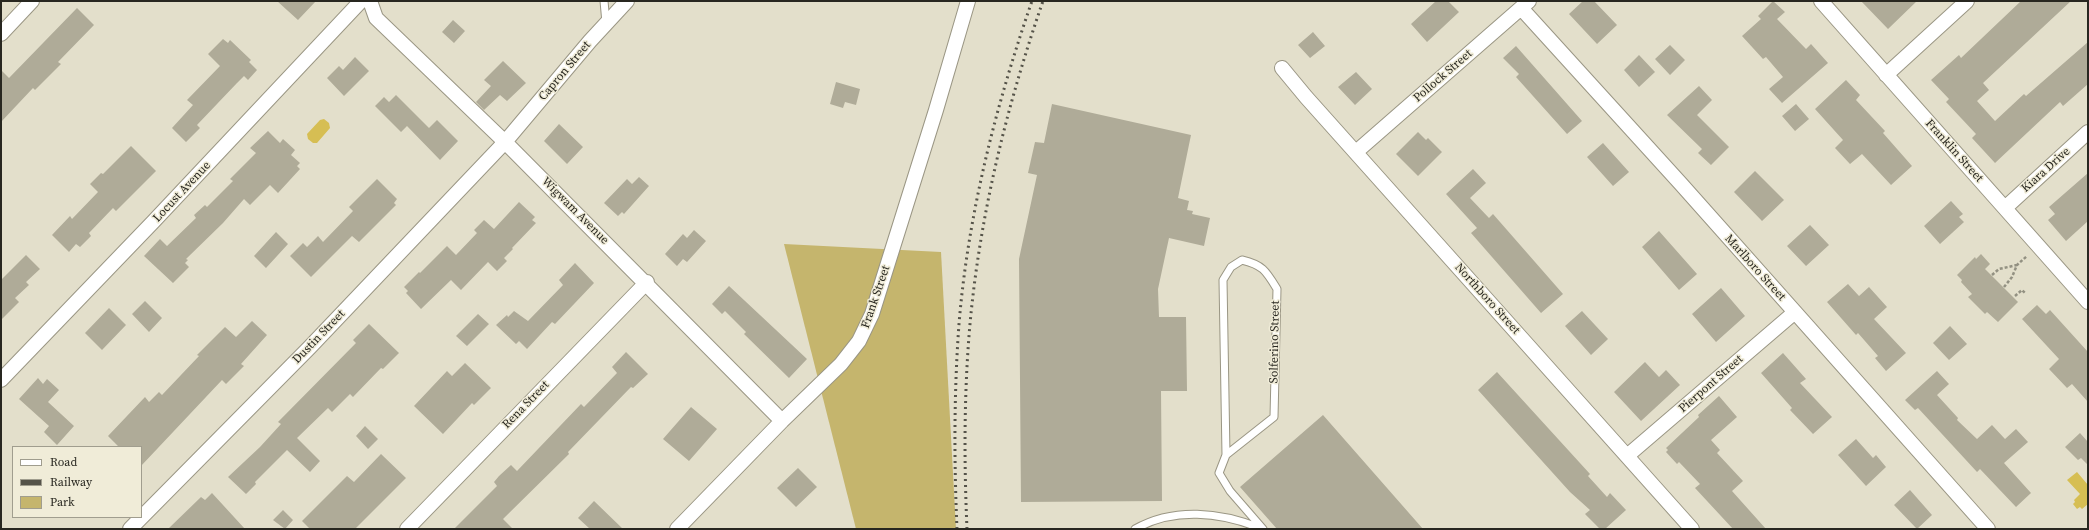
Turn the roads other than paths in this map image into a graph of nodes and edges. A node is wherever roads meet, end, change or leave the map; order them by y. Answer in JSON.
{"nodes":[{"id":1,"x":32,"y":1,"type":"edge"},
{"id":2,"x":361,"y":1,"type":"edge"},
{"id":3,"x":370,"y":1,"type":"edge"},
{"id":4,"x":604,"y":1,"type":"edge"},
{"id":5,"x":627,"y":1,"type":"edge"},
{"id":6,"x":968,"y":1,"type":"edge"},
{"id":7,"x":1821,"y":1,"type":"edge"},
{"id":8,"x":1968,"y":1,"type":"edge"},
{"id":9,"x":1525,"y":4,"type":"edge"},
{"id":10,"x":606,"y":23,"type":"junction"},
{"id":11,"x":1,"y":34,"type":"edge"},
{"id":12,"x":1282,"y":68,"type":"dead end"},
{"id":13,"x":1886,"y":74,"type":"junction"},
{"id":14,"x":2088,"y":132,"type":"edge"},
{"id":15,"x":505,"y":142,"type":"junction"},
{"id":16,"x":1356,"y":152,"type":"junction"},
{"id":17,"x":2005,"y":208,"type":"junction"},
{"id":18,"x":647,"y":282,"type":"junction"},
{"id":19,"x":2088,"y":302,"type":"edge"},
{"id":20,"x":1795,"y":312,"type":"junction"},
{"id":21,"x":1,"y":380,"type":"edge"},
{"id":22,"x":782,"y":421,"type":"junction"},
{"id":23,"x":1226,"y":455,"type":"junction"},
{"id":24,"x":1627,"y":456,"type":"junction"},
{"id":25,"x":142,"y":517,"type":"edge"},
{"id":26,"x":141,"y":518,"type":"edge"},
{"id":27,"x":130,"y":529,"type":"edge"},
{"id":28,"x":407,"y":529,"type":"edge"},
{"id":29,"x":677,"y":529,"type":"edge"},
{"id":30,"x":1135,"y":529,"type":"edge"},
{"id":31,"x":1262,"y":529,"type":"edge"},
{"id":32,"x":1692,"y":529,"type":"edge"},
{"id":33,"x":1988,"y":529,"type":"edge"}],
"edges":[{"from":1,"to":11,"type":"street"},
{"from":2,"to":21,"type":"street","name":"Locust Avenue"},
{"from":3,"to":15,"type":"street","name":"Wigwam Avenue"},
{"from":4,"to":10,"type":"lane"},
{"from":5,"to":10,"type":"street","name":"Capron Street"},
{"from":6,"to":22,"type":"street","name":"Frank Street"},
{"from":7,"to":13,"type":"street","name":"Franklin Street"},
{"from":8,"to":13,"type":"street"},
{"from":9,"to":16,"type":"street","name":"Pollock Street"},
{"from":9,"to":20,"type":"street","name":"Marlboro Street"},
{"from":10,"to":15,"type":"street","name":"Capron Street"},
{"from":12,"to":16,"type":"street","name":"Northboro Street"},
{"from":13,"to":17,"type":"street","name":"Franklin Street"},
{"from":14,"to":17,"type":"street","name":"Kiara Drive"},
{"from":15,"to":18,"type":"street","name":"Wigwam Avenue"},
{"from":15,"to":25,"type":"street","name":"Dustin Street"},
{"from":16,"to":24,"type":"street","name":"Northboro Street"},
{"from":17,"to":19,"type":"street","name":"Franklin Street"},
{"from":18,"to":22,"type":"street","name":"Wigwam Avenue"},
{"from":18,"to":28,"type":"street","name":"Rena Street"},
{"from":20,"to":24,"type":"street","name":"Pierpont Street"},
{"from":20,"to":33,"type":"street","name":"Marlboro Street"},
{"from":22,"to":29,"type":"street","name":"Frank Street"},
{"from":23,"to":23,"type":"lane","name":"Solferino Street"},
{"from":23,"to":31,"type":"lane","name":"Solferino Street"},
{"from":24,"to":32,"type":"street","name":"Northboro Street"},
{"from":26,"to":27,"type":"street","name":"Dustin Street"},
{"from":30,"to":31,"type":"lane"}]}
